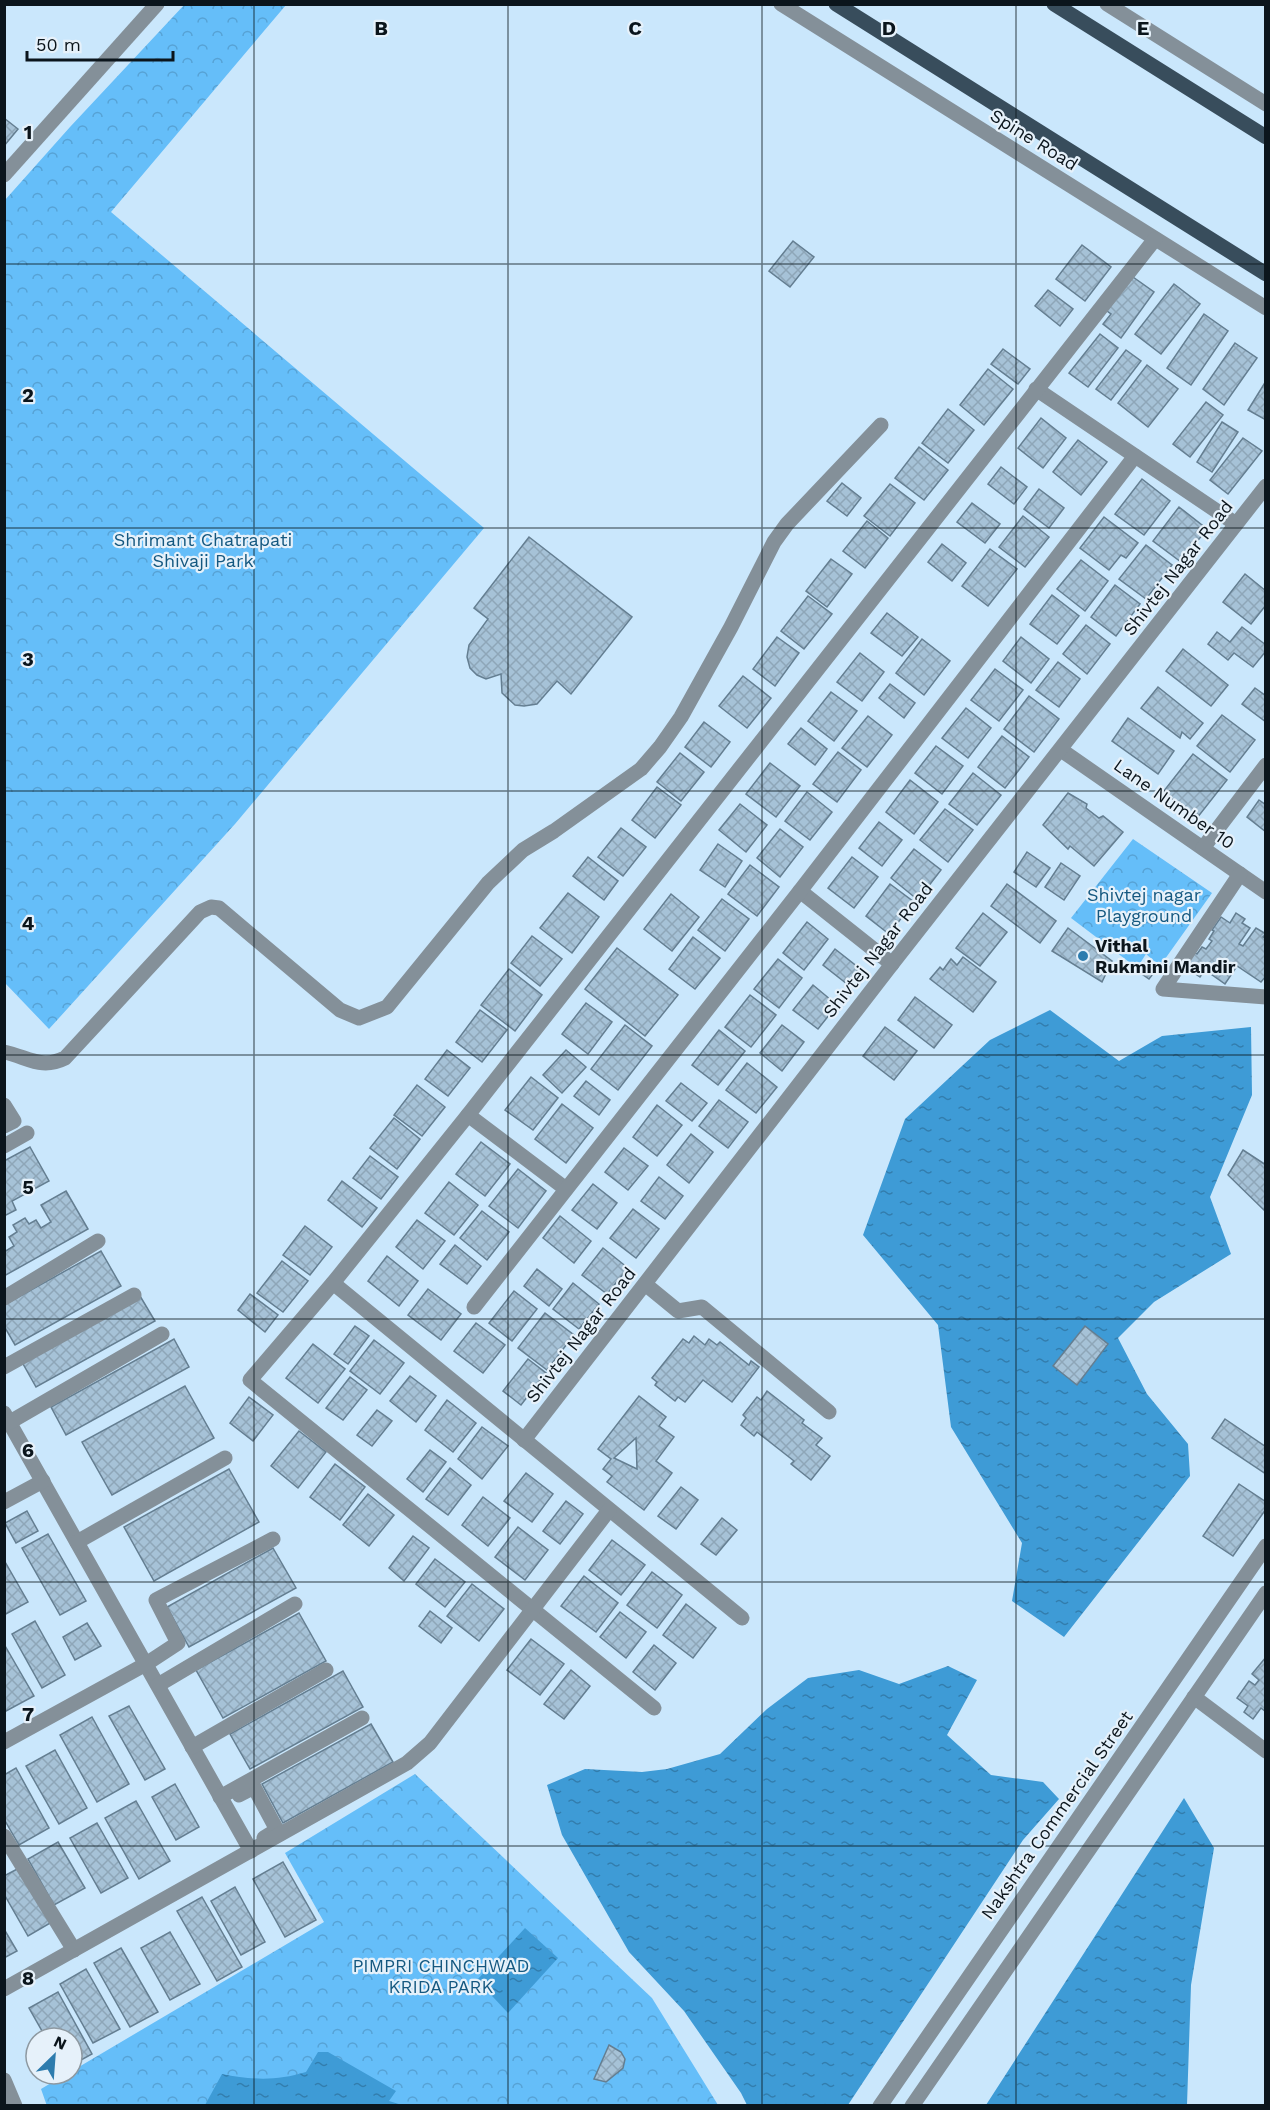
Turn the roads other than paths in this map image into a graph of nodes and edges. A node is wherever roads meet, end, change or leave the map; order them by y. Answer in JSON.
{"nodes":[{"id":1,"x":157,"y":4,"type":"edge"},
{"id":2,"x":781,"y":4,"type":"edge"},
{"id":3,"x":836,"y":4,"type":"edge"},
{"id":4,"x":1054,"y":4,"type":"edge"},
{"id":5,"x":1107,"y":4,"type":"edge"},
{"id":6,"x":1266,"y":104,"type":"edge"},
{"id":7,"x":1266,"y":137,"type":"edge"},
{"id":8,"x":4,"y":176,"type":"edge"},
{"id":9,"x":1155,"y":239,"type":"junction"},
{"id":10,"x":1266,"y":274,"type":"edge"},
{"id":11,"x":1266,"y":309,"type":"edge"},
{"id":12,"x":1036,"y":389,"type":"junction"},
{"id":13,"x":881,"y":425,"type":"dead end"},
{"id":14,"x":1135,"y":456,"type":"junction"},
{"id":15,"x":1266,"y":486,"type":"edge"},
{"id":16,"x":1236,"y":524,"type":"junction"},
{"id":17,"x":1061,"y":750,"type":"junction"},
{"id":18,"x":1266,"y":765,"type":"edge"},
{"id":19,"x":1203,"y":848,"type":"junction"},
{"id":20,"x":1240,"y":874,"type":"junction"},
{"id":21,"x":800,"y":891,"type":"junction"},
{"id":22,"x":1266,"y":892,"type":"edge"},
{"id":23,"x":892,"y":964,"type":"junction"},
{"id":24,"x":1266,"y":997,"type":"edge"},
{"id":25,"x":4,"y":1052,"type":"edge"},
{"id":26,"x":4,"y":1105,"type":"edge"},
{"id":27,"x":468,"y":1115,"type":"junction"},
{"id":28,"x":4,"y":1126,"type":"edge"},
{"id":29,"x":27,"y":1133,"type":"dead end"},
{"id":30,"x":4,"y":1146,"type":"edge"},
{"id":31,"x":566,"y":1189,"type":"junction"},
{"id":32,"x":99,"y":1241,"type":"dead end"},
{"id":33,"x":333,"y":1283,"type":"junction"},
{"id":34,"x":645,"y":1284,"type":"junction"},
{"id":35,"x":134,"y":1295,"type":"dead end"},
{"id":36,"x":4,"y":1298,"type":"edge"},
{"id":37,"x":474,"y":1307,"type":"dead end"},
{"id":38,"x":162,"y":1334,"type":"dead end"},
{"id":39,"x":4,"y":1367,"type":"edge"},
{"id":40,"x":829,"y":1413,"type":"dead end"},
{"id":41,"x":7,"y":1417,"type":"edge"},
{"id":42,"x":524,"y":1440,"type":"junction"},
{"id":43,"x":225,"y":1458,"type":"dead end"},
{"id":44,"x":43,"y":1481,"type":"junction"},
{"id":45,"x":4,"y":1503,"type":"edge"},
{"id":46,"x":609,"y":1510,"type":"junction"},
{"id":47,"x":273,"y":1539,"type":"dead end"},
{"id":48,"x":77,"y":1542,"type":"junction"},
{"id":49,"x":1266,"y":1546,"type":"edge"},
{"id":50,"x":1266,"y":1593,"type":"edge"},
{"id":51,"x":295,"y":1604,"type":"dead end"},
{"id":52,"x":532,"y":1610,"type":"junction"},
{"id":53,"x":742,"y":1618,"type":"dead end"},
{"id":54,"x":146,"y":1664,"type":"junction"},
{"id":55,"x":326,"y":1670,"type":"dead end"},
{"id":56,"x":158,"y":1685,"type":"junction"},
{"id":57,"x":1194,"y":1696,"type":"junction"},
{"id":58,"x":654,"y":1708,"type":"dead end"},
{"id":59,"x":4,"y":1742,"type":"edge"},
{"id":60,"x":192,"y":1747,"type":"junction"},
{"id":61,"x":1266,"y":1751,"type":"edge"},
{"id":62,"x":254,"y":1787,"type":"junction"},
{"id":63,"x":222,"y":1800,"type":"junction"},
{"id":64,"x":4,"y":1836,"type":"edge"},
{"id":65,"x":250,"y":1849,"type":"junction"},
{"id":66,"x":74,"y":1950,"type":"junction"},
{"id":67,"x":4,"y":1989,"type":"edge"},
{"id":68,"x":880,"y":2106,"type":"edge"},
{"id":69,"x":912,"y":2106,"type":"edge"}],
"edges":[{"from":1,"to":8,"type":"street"},
{"from":2,"to":9,"type":"street","name":"Spine Road"},
{"from":3,"to":10,"type":"main road","name":"Spine Road"},
{"from":4,"to":7,"type":"main road"},
{"from":5,"to":6,"type":"street"},
{"from":9,"to":11,"type":"street","name":"Spine Road"},
{"from":9,"to":12,"type":"street"},
{"from":12,"to":14,"type":"street"},
{"from":12,"to":27,"type":"street"},
{"from":13,"to":25,"type":"street"},
{"from":14,"to":16,"type":"street"},
{"from":14,"to":21,"type":"street"},
{"from":15,"to":16,"type":"street","name":"Shivtej Nagar Road"},
{"from":16,"to":17,"type":"street","name":"Shivtej Nagar Road"},
{"from":17,"to":19,"type":"street","name":"Lane Number 10"},
{"from":17,"to":23,"type":"street","name":"Shivtej Nagar Road"},
{"from":18,"to":19,"type":"street"},
{"from":19,"to":20,"type":"street","name":"Lane Number 10"},
{"from":20,"to":22,"type":"street","name":"Lane Number 10"},
{"from":20,"to":24,"type":"street"},
{"from":21,"to":23,"type":"street"},
{"from":21,"to":31,"type":"street"},
{"from":23,"to":34,"type":"street","name":"Shivtej Nagar Road"},
{"from":26,"to":28,"type":"street"},
{"from":27,"to":31,"type":"street"},
{"from":27,"to":33,"type":"street"},
{"from":29,"to":30,"type":"street"},
{"from":31,"to":37,"type":"street"},
{"from":32,"to":36,"type":"street"},
{"from":33,"to":42,"type":"street"},
{"from":33,"to":52,"type":"street"},
{"from":34,"to":40,"type":"street"},
{"from":34,"to":42,"type":"street","name":"Shivtej Nagar Road"},
{"from":35,"to":39,"type":"street"},
{"from":38,"to":41,"type":"street"},
{"from":41,"to":44,"type":"street"},
{"from":42,"to":46,"type":"street"},
{"from":43,"to":48,"type":"street"},
{"from":44,"to":45,"type":"street"},
{"from":44,"to":48,"type":"street"},
{"from":46,"to":52,"type":"street"},
{"from":46,"to":53,"type":"street"},
{"from":47,"to":54,"type":"street"},
{"from":48,"to":54,"type":"street"},
{"from":49,"to":68,"type":"street","name":"Nakshtra Commercial Street"},
{"from":50,"to":57,"type":"street"},
{"from":51,"to":56,"type":"street"},
{"from":52,"to":58,"type":"street"},
{"from":52,"to":65,"type":"street"},
{"from":54,"to":56,"type":"street"},
{"from":54,"to":59,"type":"street"},
{"from":55,"to":60,"type":"street"},
{"from":56,"to":60,"type":"street"},
{"from":57,"to":61,"type":"street"},
{"from":57,"to":69,"type":"street"},
{"from":60,"to":63,"type":"street"},
{"from":62,"to":63,"type":"street"},
{"from":62,"to":63,"type":"street"},
{"from":62,"to":65,"type":"street"},
{"from":63,"to":65,"type":"street"},
{"from":64,"to":66,"type":"street"},
{"from":65,"to":66,"type":"street"},
{"from":66,"to":67,"type":"street"}]}
